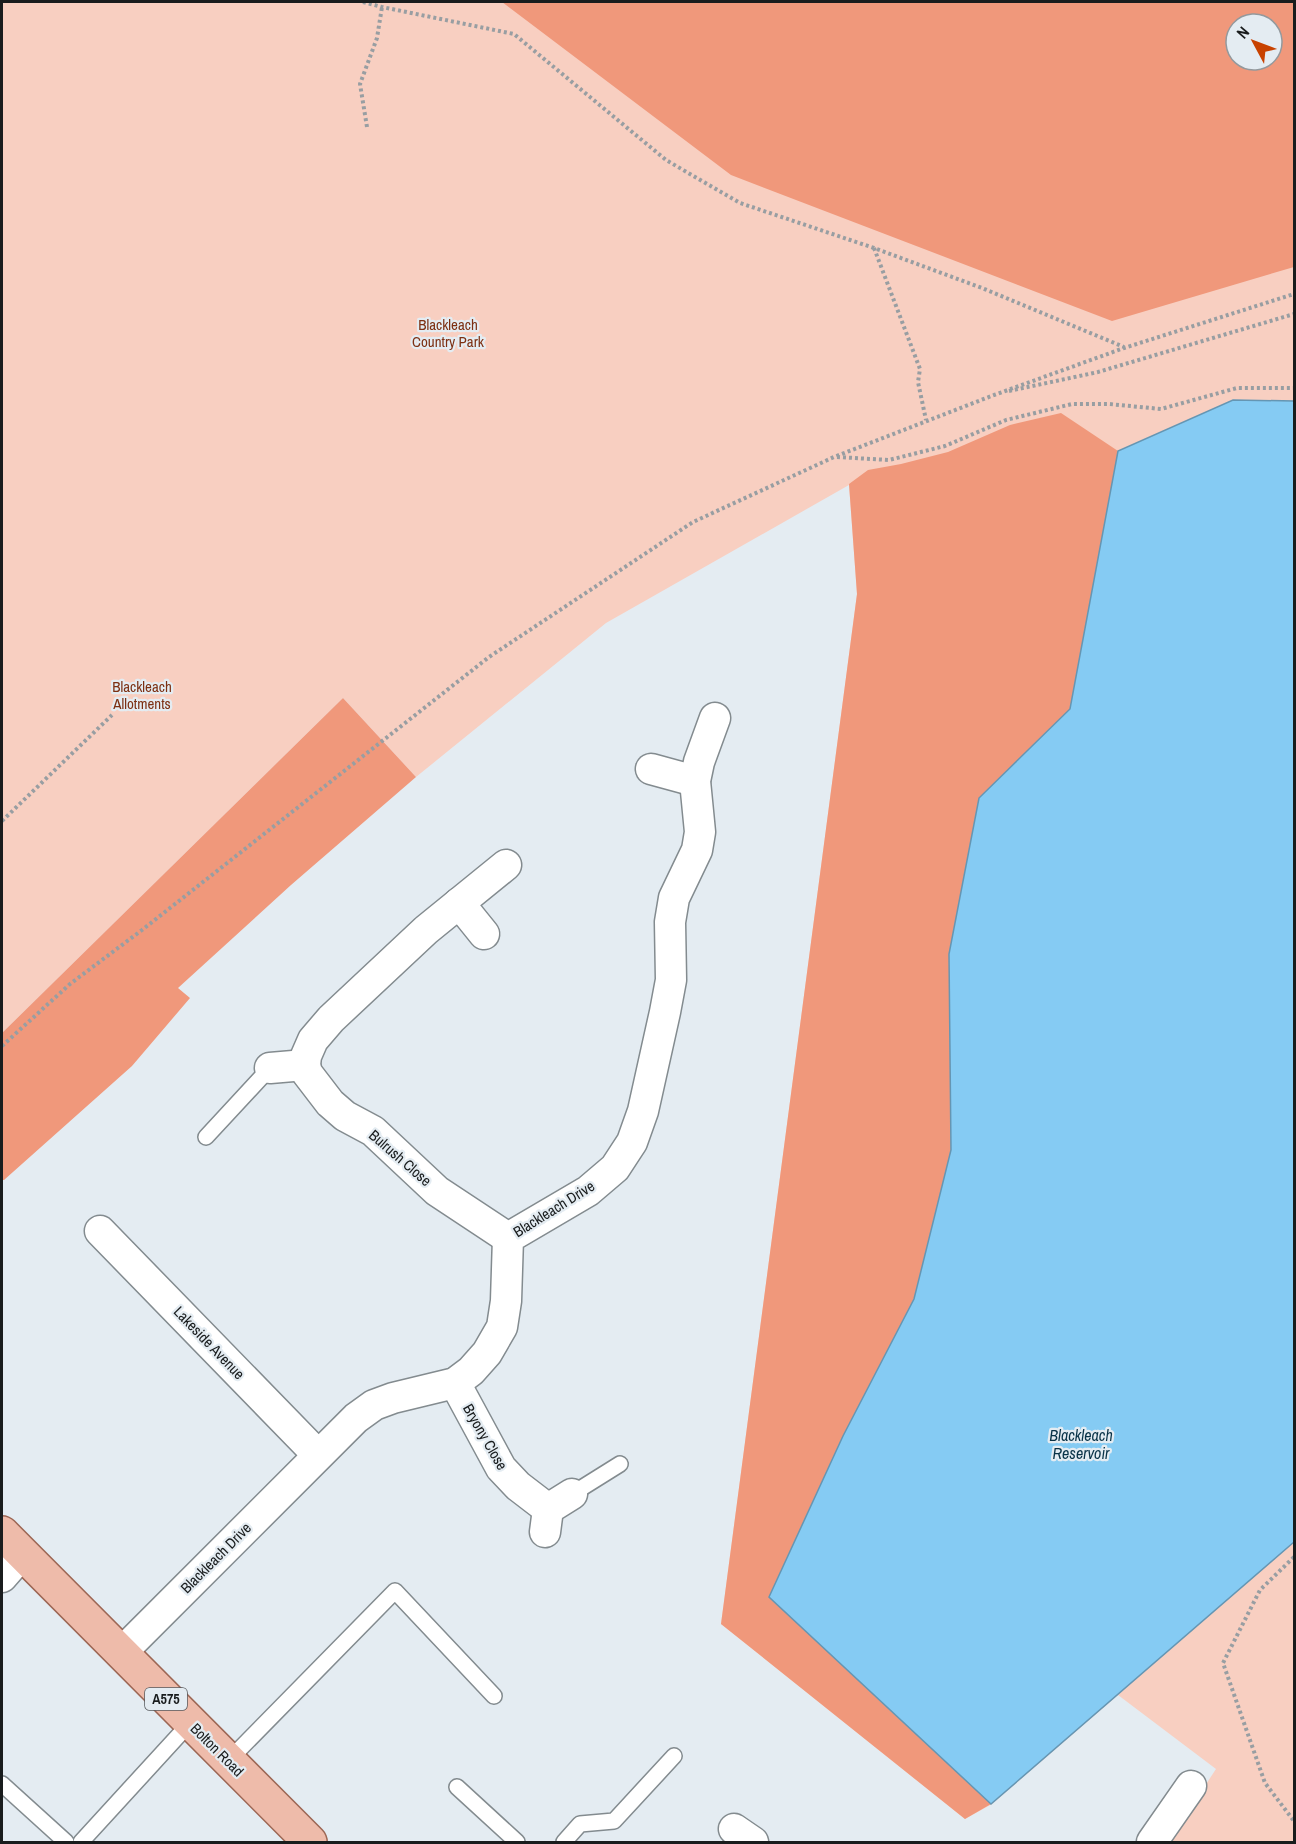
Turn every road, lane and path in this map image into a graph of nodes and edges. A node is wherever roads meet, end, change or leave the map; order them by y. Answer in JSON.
{"nodes":[{"id":1,"x":363,"y":2,"type":"edge"},
{"id":2,"x":382,"y":7,"type":"junction"},
{"id":3,"x":367,"y":127,"type":"dead end"},
{"id":4,"x":874,"y":248,"type":"junction"},
{"id":5,"x":1294,"y":294,"type":"edge"},
{"id":6,"x":1294,"y":314,"type":"edge"},
{"id":7,"x":1124,"y":348,"type":"junction"},
{"id":8,"x":1294,"y":388,"type":"edge"},
{"id":9,"x":994,"y":395,"type":"junction"},
{"id":10,"x":926,"y":421,"type":"junction"},
{"id":11,"x":834,"y":457,"type":"junction"},
{"id":12,"x":112,"y":715,"type":"dead end"},
{"id":13,"x":715,"y":718,"type":"dead end"},
{"id":14,"x":651,"y":769,"type":"dead end"},
{"id":15,"x":695,"y":781,"type":"junction"},
{"id":16,"x":2,"y":821,"type":"edge"},
{"id":17,"x":506,"y":865,"type":"dead end"},
{"id":18,"x":459,"y":903,"type":"junction"},
{"id":19,"x":484,"y":934,"type":"dead end"},
{"id":20,"x":2,"y":1046,"type":"edge"},
{"id":21,"x":305,"y":1065,"type":"junction"},
{"id":22,"x":270,"y":1068,"type":"joint"},
{"id":23,"x":206,"y":1137,"type":"dead end"},
{"id":24,"x":98,"y":1233,"type":"dead end"},
{"id":25,"x":508,"y":1238,"type":"junction"},
{"id":26,"x":455,"y":1383,"type":"junction"},
{"id":27,"x":318,"y":1455,"type":"junction"},
{"id":28,"x":620,"y":1464,"type":"dead end"},
{"id":29,"x":555,"y":1511,"type":"joint"},
{"id":30,"x":8,"y":1555,"type":"edge"},
{"id":31,"x":1294,"y":1557,"type":"edge"},
{"id":32,"x":121,"y":1653,"type":"junction"},
{"id":33,"x":494,"y":1696,"type":"dead end"},
{"id":34,"x":190,"y":1723,"type":"junction"},
{"id":35,"x":674,"y":1756,"type":"dead end"},
{"id":36,"x":228,"y":1761,"type":"junction"},
{"id":37,"x":2,"y":1784,"type":"edge"},
{"id":38,"x":1191,"y":1786,"type":"dead end"},
{"id":39,"x":457,"y":1787,"type":"dead end"},
{"id":40,"x":1294,"y":1821,"type":"edge"},
{"id":41,"x":66,"y":1842,"type":"edge"},
{"id":42,"x":81,"y":1842,"type":"edge"},
{"id":43,"x":310,"y":1842,"type":"edge"},
{"id":44,"x":517,"y":1842,"type":"edge"},
{"id":45,"x":564,"y":1842,"type":"edge"},
{"id":46,"x":1152,"y":1842,"type":"edge"}],
"edges":[{"from":1,"to":2,"type":"path"},
{"from":2,"to":3,"type":"path"},
{"from":2,"to":4,"type":"path"},
{"from":4,"to":7,"type":"path"},
{"from":4,"to":10,"type":"path"},
{"from":5,"to":7,"type":"path"},
{"from":6,"to":9,"type":"path"},
{"from":7,"to":9,"type":"path"},
{"from":8,"to":11,"type":"path"},
{"from":9,"to":10,"type":"path"},
{"from":10,"to":11,"type":"path"},
{"from":11,"to":20,"type":"path"},
{"from":12,"to":16,"type":"path"},
{"from":13,"to":15,"type":"street","name":"Blackleach Drive"},
{"from":14,"to":15,"type":"street"},
{"from":15,"to":25,"type":"street","name":"Blackleach Drive"},
{"from":17,"to":18,"type":"street"},
{"from":18,"to":19,"type":"street"},
{"from":18,"to":21,"type":"street"},
{"from":21,"to":22,"type":"street"},
{"from":21,"to":25,"type":"street","name":"Bulrush Close"},
{"from":22,"to":23,"type":"lane"},
{"from":24,"to":27,"type":"street","name":"Lakeside Avenue"},
{"from":25,"to":26,"type":"street","name":"Blackleach Drive"},
{"from":26,"to":27,"type":"street","name":"Blackleach Drive"},
{"from":26,"to":29,"type":"street","name":"Bryony Close"},
{"from":27,"to":32,"type":"street","name":"Blackleach Drive"},
{"from":28,"to":29,"type":"lane"},
{"from":30,"to":32,"type":"main road","name":"Bolton Road","number":"A575"},
{"from":31,"to":40,"type":"path"},
{"from":32,"to":34,"type":"main road","name":"Bolton Road","number":"A575"},
{"from":33,"to":36,"type":"lane"},
{"from":34,"to":36,"type":"main road","name":"Bolton Road","number":"A575"},
{"from":34,"to":42,"type":"lane"},
{"from":35,"to":45,"type":"lane"},
{"from":36,"to":43,"type":"main road","name":"Bolton Road","number":"A575"},
{"from":37,"to":41,"type":"lane"},
{"from":38,"to":46,"type":"street"},
{"from":39,"to":44,"type":"lane"}]}
